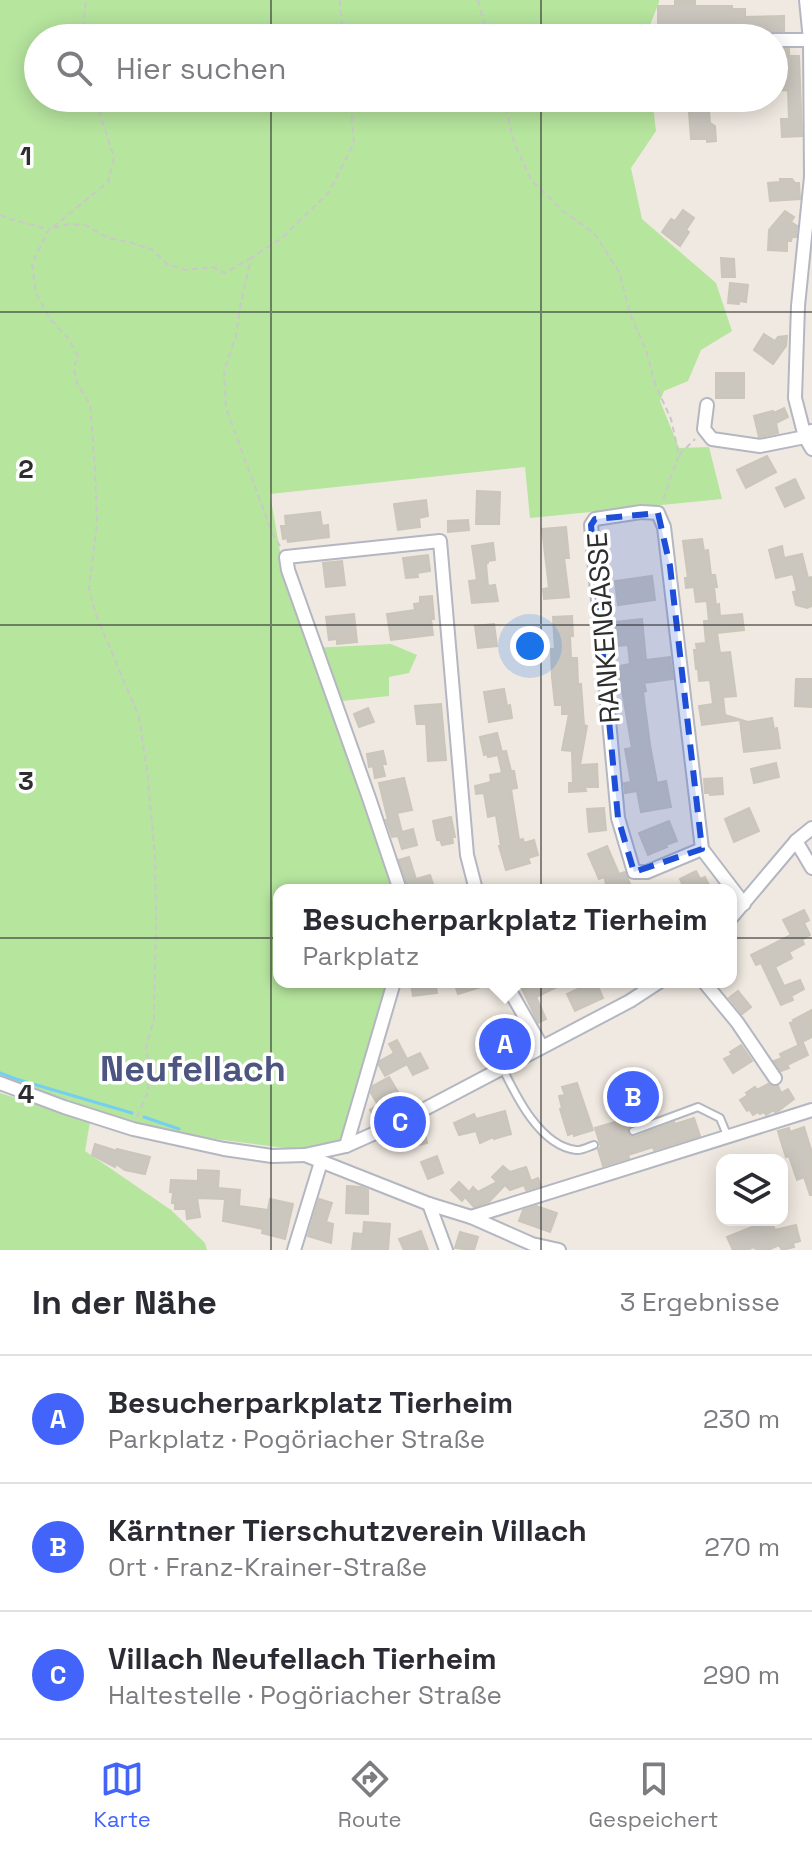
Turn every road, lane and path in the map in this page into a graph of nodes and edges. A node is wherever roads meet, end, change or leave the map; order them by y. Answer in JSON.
{"nodes":[{"id":1,"x":86,"y":0,"type":"edge"},
{"id":2,"x":340,"y":0,"type":"edge"},
{"id":3,"x":478,"y":0,"type":"edge"},
{"id":4,"x":806,"y":0,"type":"edge"},
{"id":5,"x":83,"y":24,"type":"edge"},
{"id":6,"x":342,"y":24,"type":"edge"},
{"id":7,"x":484,"y":24,"type":"edge"},
{"id":8,"x":788,"y":40,"type":"edge"},
{"id":9,"x":810,"y":40,"type":"junction"},
{"id":10,"x":99,"y":112,"type":"edge"},
{"id":11,"x":351,"y":112,"type":"edge"},
{"id":12,"x":506,"y":112,"type":"edge"},
{"id":13,"x":0,"y":215,"type":"edge"},
{"id":14,"x":49,"y":229,"type":"junction"},
{"id":15,"x":251,"y":258,"type":"junction"},
{"id":16,"x":707,"y":405,"type":"dead end"},
{"id":17,"x":706,"y":434,"type":"junction"},
{"id":18,"x":810,"y":439,"type":"edge"},
{"id":19,"x":679,"y":455,"type":"junction"},
{"id":20,"x":658,"y":513,"type":"junction"},
{"id":21,"x":286,"y":557,"type":"junction"},
{"id":22,"x":812,"y":828,"type":"edge"},
{"id":23,"x":796,"y":841,"type":"junction"},
{"id":24,"x":702,"y":849,"type":"junction"},
{"id":25,"x":812,"y":868,"type":"edge"},
{"id":26,"x":398,"y":884,"type":"edge"},
{"id":27,"x":474,"y":884,"type":"edge"},
{"id":28,"x":729,"y":884,"type":"edge"},
{"id":29,"x":737,"y":895,"type":"edge"},
{"id":30,"x":744,"y":904,"type":"junction"},
{"id":31,"x":737,"y":912,"type":"edge"},
{"id":32,"x":392,"y":988,"type":"edge"},
{"id":33,"x":508,"y":988,"type":"edge"},
{"id":34,"x":650,"y":988,"type":"edge"},
{"id":35,"x":709,"y":988,"type":"edge"},
{"id":36,"x":519,"y":1036,"type":"dead end"},
{"id":37,"x":542,"y":1047,"type":"junction"},
{"id":38,"x":506,"y":1066,"type":"junction"},
{"id":39,"x":775,"y":1078,"type":"dead end"},
{"id":40,"x":0,"y":1083,"type":"edge"},
{"id":41,"x":812,"y":1110,"type":"edge"},
{"id":42,"x":133,"y":1129,"type":"junction"},
{"id":43,"x":633,"y":1131,"type":"dead end"},
{"id":44,"x":727,"y":1135,"type":"junction"},
{"id":45,"x":594,"y":1145,"type":"dead end"},
{"id":46,"x":346,"y":1146,"type":"junction"},
{"id":47,"x":305,"y":1155,"type":"junction"},
{"id":48,"x":321,"y":1162,"type":"junction"},
{"id":49,"x":429,"y":1204,"type":"junction"},
{"id":50,"x":471,"y":1217,"type":"junction"},
{"id":51,"x":294,"y":1250,"type":"edge"},
{"id":52,"x":446,"y":1250,"type":"edge"},
{"id":53,"x":559,"y":1250,"type":"edge"}],
"edges":[{"from":1,"to":5,"type":"path"},
{"from":2,"to":6,"type":"path"},
{"from":3,"to":7,"type":"path"},
{"from":4,"to":9,"type":"street"},
{"from":8,"to":9,"type":"street"},
{"from":9,"to":18,"type":"street"},
{"from":10,"to":14,"type":"path"},
{"from":11,"to":15,"type":"path"},
{"from":12,"to":19,"type":"path"},
{"from":13,"to":14,"type":"path"},
{"from":14,"to":15,"type":"path"},
{"from":14,"to":42,"type":"path"},
{"from":15,"to":21,"type":"path"},
{"from":16,"to":17,"type":"street"},
{"from":17,"to":18,"type":"street"},
{"from":17,"to":19,"type":"path"},
{"from":19,"to":20,"type":"path"},
{"from":20,"to":24,"type":"street"},
{"from":20,"to":24,"type":"street","name":"RANKENGASSE"},
{"from":21,"to":26,"type":"street"},
{"from":21,"to":27,"type":"street"},
{"from":22,"to":23,"type":"street"},
{"from":23,"to":25,"type":"street"},
{"from":23,"to":30,"type":"street"},
{"from":24,"to":28,"type":"street"},
{"from":29,"to":30,"type":"street"},
{"from":30,"to":31,"type":"street"},
{"from":32,"to":46,"type":"street"},
{"from":33,"to":37,"type":"street"},
{"from":34,"to":37,"type":"street"},
{"from":35,"to":39,"type":"street"},
{"from":36,"to":38,"type":"lane"},
{"from":37,"to":38,"type":"street"},
{"from":38,"to":45,"type":"lane"},
{"from":38,"to":46,"type":"street"},
{"from":40,"to":42,"type":"street"},
{"from":41,"to":44,"type":"street"},
{"from":42,"to":47,"type":"street"},
{"from":43,"to":44,"type":"lane"},
{"from":44,"to":50,"type":"street"},
{"from":46,"to":47,"type":"street"},
{"from":47,"to":48,"type":"street"},
{"from":48,"to":49,"type":"street"},
{"from":48,"to":51,"type":"street"},
{"from":49,"to":50,"type":"street"},
{"from":49,"to":52,"type":"street"},
{"from":50,"to":53,"type":"street"}]}
